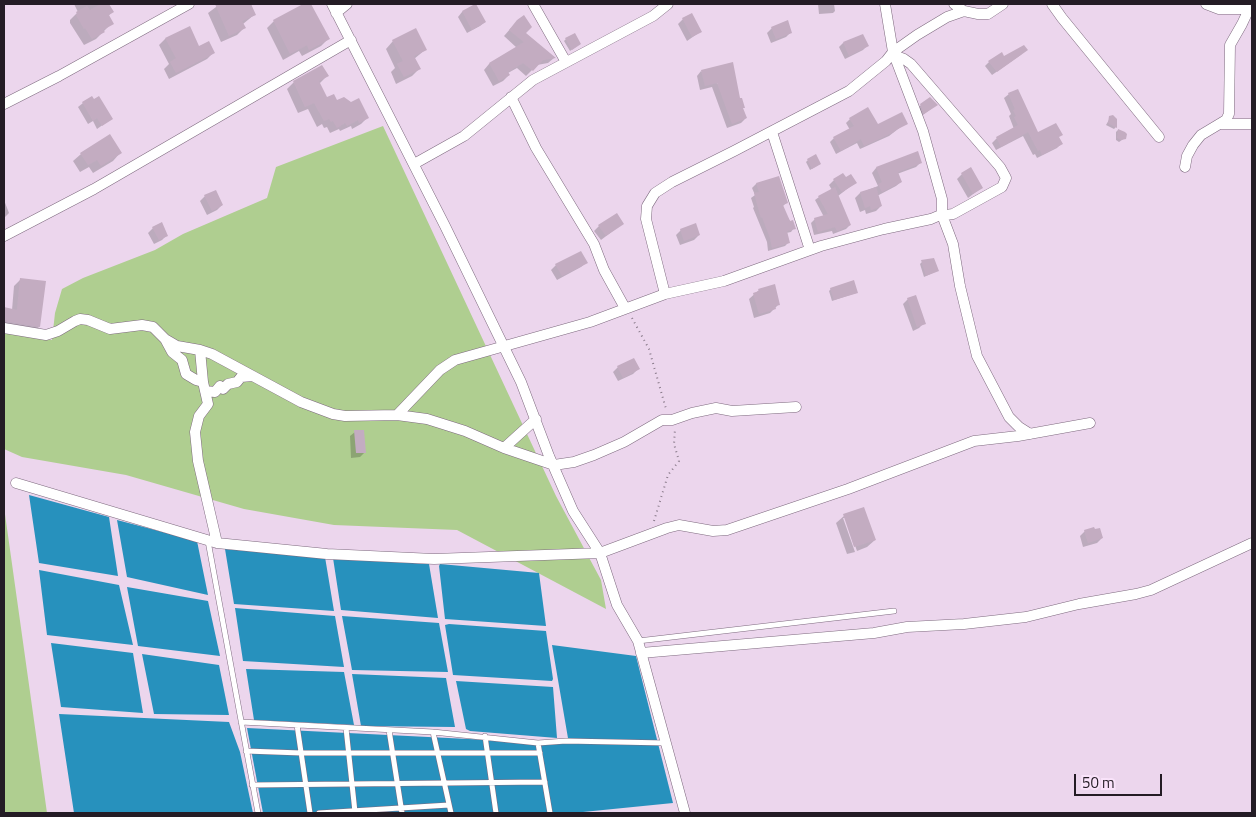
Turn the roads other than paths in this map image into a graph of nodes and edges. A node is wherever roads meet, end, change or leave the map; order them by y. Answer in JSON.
{"nodes":[{"id":1,"x":189,"y":4,"type":"edge"},
{"id":2,"x":347,"y":4,"type":"edge"},
{"id":3,"x":533,"y":4,"type":"edge"},
{"id":4,"x":668,"y":4,"type":"edge"},
{"id":5,"x":885,"y":4,"type":"edge"},
{"id":6,"x":954,"y":4,"type":"edge"},
{"id":7,"x":1003,"y":4,"type":"edge"},
{"id":8,"x":1052,"y":4,"type":"edge"},
{"id":9,"x":1206,"y":4,"type":"edge"},
{"id":10,"x":334,"y":8,"type":"edge"},
{"id":11,"x":1250,"y":10,"type":"edge"},
{"id":12,"x":964,"y":11,"type":"junction"},
{"id":13,"x":351,"y":40,"type":"junction"},
{"id":14,"x":895,"y":54,"type":"junction"},
{"id":15,"x":566,"y":62,"type":"junction"},
{"id":16,"x":511,"y":98,"type":"junction"},
{"id":17,"x":4,"y":104,"type":"edge"},
{"id":18,"x":1221,"y":124,"type":"junction"},
{"id":19,"x":1252,"y":124,"type":"edge"},
{"id":20,"x":772,"y":132,"type":"junction"},
{"id":21,"x":1159,"y":137,"type":"dead end"},
{"id":22,"x":414,"y":164,"type":"junction"},
{"id":23,"x":1185,"y":167,"type":"dead end"},
{"id":24,"x":942,"y":215,"type":"junction"},
{"id":25,"x":4,"y":236,"type":"edge"},
{"id":26,"x":810,"y":250,"type":"junction"},
{"id":27,"x":665,"y":294,"type":"junction"},
{"id":28,"x":625,"y":308,"type":"junction"},
{"id":29,"x":4,"y":328,"type":"edge"},
{"id":30,"x":163,"y":336,"type":"junction"},
{"id":31,"x":503,"y":347,"type":"junction"},
{"id":32,"x":200,"y":350,"type":"junction"},
{"id":33,"x":253,"y":376,"type":"junction"},
{"id":34,"x":204,"y":387,"type":"junction"},
{"id":35,"x":796,"y":407,"type":"dead end"},
{"id":36,"x":397,"y":415,"type":"junction"},
{"id":37,"x":536,"y":419,"type":"junction"},
{"id":38,"x":1090,"y":423,"type":"dead end"},
{"id":39,"x":1030,"y":434,"type":"junction"},
{"id":40,"x":504,"y":448,"type":"junction"},
{"id":41,"x":554,"y":465,"type":"junction"},
{"id":42,"x":16,"y":483,"type":"dead end"},
{"id":43,"x":213,"y":542,"type":"junction"},
{"id":44,"x":1252,"y":543,"type":"edge"},
{"id":45,"x":600,"y":553,"type":"junction"},
{"id":46,"x":894,"y":611,"type":"dead end"},
{"id":47,"x":638,"y":641,"type":"junction"},
{"id":48,"x":641,"y":653,"type":"junction"},
{"id":49,"x":241,"y":722,"type":"junction"},
{"id":50,"x":297,"y":725,"type":"junction"},
{"id":51,"x":346,"y":728,"type":"junction"},
{"id":52,"x":389,"y":730,"type":"junction"},
{"id":53,"x":434,"y":732,"type":"junction"},
{"id":54,"x":485,"y":736,"type":"junction"},
{"id":55,"x":538,"y":743,"type":"junction"},
{"id":56,"x":666,"y":743,"type":"junction"},
{"id":57,"x":246,"y":751,"type":"junction"},
{"id":58,"x":301,"y":752,"type":"junction"},
{"id":59,"x":349,"y":753,"type":"junction"},
{"id":60,"x":392,"y":753,"type":"junction"},
{"id":61,"x":438,"y":753,"type":"junction"},
{"id":62,"x":488,"y":753,"type":"junction"},
{"id":63,"x":540,"y":753,"type":"junction"},
{"id":64,"x":544,"y":782,"type":"junction"},
{"id":65,"x":397,"y":783,"type":"junction"},
{"id":66,"x":493,"y":783,"type":"junction"},
{"id":67,"x":306,"y":784,"type":"junction"},
{"id":68,"x":351,"y":784,"type":"junction"},
{"id":69,"x":445,"y":784,"type":"junction"},
{"id":70,"x":252,"y":786,"type":"junction"},
{"id":71,"x":449,"y":805,"type":"junction"},
{"id":72,"x":402,"y":811,"type":"edge"},
{"id":73,"x":355,"y":812,"type":"edge"},
{"id":74,"x":258,"y":813,"type":"edge"},
{"id":75,"x":310,"y":813,"type":"edge"},
{"id":76,"x":319,"y":813,"type":"edge"},
{"id":77,"x":451,"y":813,"type":"edge"},
{"id":78,"x":496,"y":813,"type":"edge"},
{"id":79,"x":550,"y":813,"type":"edge"},
{"id":80,"x":680,"y":813,"type":"edge"},
{"id":81,"x":685,"y":813,"type":"edge"}],
"edges":[{"from":1,"to":17,"type":"street"},
{"from":2,"to":10,"type":"street"},
{"from":3,"to":15,"type":"street"},
{"from":4,"to":15,"type":"street"},
{"from":5,"to":14,"type":"street"},
{"from":6,"to":12,"type":"street"},
{"from":7,"to":12,"type":"street"},
{"from":8,"to":21,"type":"street"},
{"from":9,"to":11,"type":"street"},
{"from":10,"to":13,"type":"street"},
{"from":11,"to":18,"type":"street"},
{"from":12,"to":14,"type":"street"},
{"from":13,"to":22,"type":"street"},
{"from":13,"to":25,"type":"street"},
{"from":14,"to":20,"type":"street"},
{"from":14,"to":24,"type":"street"},
{"from":14,"to":24,"type":"street"},
{"from":15,"to":16,"type":"street"},
{"from":16,"to":22,"type":"street"},
{"from":16,"to":28,"type":"street"},
{"from":18,"to":19,"type":"street"},
{"from":18,"to":23,"type":"street"},
{"from":20,"to":26,"type":"street"},
{"from":20,"to":27,"type":"street"},
{"from":22,"to":31,"type":"street"},
{"from":24,"to":26,"type":"street"},
{"from":24,"to":39,"type":"street"},
{"from":26,"to":27,"type":"street"},
{"from":27,"to":28,"type":"street"},
{"from":28,"to":31,"type":"street"},
{"from":29,"to":30,"type":"street"},
{"from":30,"to":32,"type":"street"},
{"from":30,"to":34,"type":"street"},
{"from":31,"to":36,"type":"street"},
{"from":31,"to":37,"type":"street"},
{"from":32,"to":33,"type":"street"},
{"from":32,"to":34,"type":"street"},
{"from":33,"to":34,"type":"street"},
{"from":33,"to":36,"type":"street"},
{"from":34,"to":43,"type":"street"},
{"from":35,"to":41,"type":"street"},
{"from":36,"to":40,"type":"street"},
{"from":37,"to":40,"type":"street"},
{"from":37,"to":41,"type":"street"},
{"from":38,"to":39,"type":"street"},
{"from":39,"to":45,"type":"street"},
{"from":40,"to":41,"type":"street"},
{"from":41,"to":45,"type":"street"},
{"from":42,"to":43,"type":"street"},
{"from":43,"to":45,"type":"street"},
{"from":43,"to":49,"type":"lane"},
{"from":44,"to":48,"type":"street"},
{"from":45,"to":47,"type":"street"},
{"from":46,"to":47,"type":"lane"},
{"from":47,"to":48,"type":"street"},
{"from":48,"to":56,"type":"street"},
{"from":49,"to":50,"type":"lane"},
{"from":49,"to":57,"type":"lane"},
{"from":50,"to":51,"type":"lane"},
{"from":50,"to":58,"type":"lane"},
{"from":51,"to":52,"type":"lane"},
{"from":51,"to":59,"type":"lane"},
{"from":52,"to":53,"type":"lane"},
{"from":52,"to":60,"type":"lane"},
{"from":53,"to":54,"type":"lane"},
{"from":53,"to":61,"type":"lane"},
{"from":54,"to":55,"type":"lane"},
{"from":54,"to":62,"type":"lane"},
{"from":55,"to":56,"type":"lane"},
{"from":55,"to":63,"type":"lane"},
{"from":56,"to":81,"type":"street"},
{"from":57,"to":58,"type":"lane"},
{"from":57,"to":70,"type":"lane"},
{"from":58,"to":59,"type":"lane"},
{"from":58,"to":67,"type":"lane"},
{"from":59,"to":60,"type":"lane"},
{"from":59,"to":68,"type":"lane"},
{"from":60,"to":61,"type":"lane"},
{"from":60,"to":65,"type":"lane"},
{"from":61,"to":62,"type":"lane"},
{"from":61,"to":69,"type":"lane"},
{"from":62,"to":63,"type":"lane"},
{"from":62,"to":66,"type":"lane"},
{"from":63,"to":64,"type":"lane"},
{"from":64,"to":66,"type":"lane"},
{"from":64,"to":79,"type":"lane"},
{"from":65,"to":68,"type":"lane"},
{"from":65,"to":69,"type":"lane"},
{"from":65,"to":72,"type":"lane"},
{"from":66,"to":69,"type":"lane"},
{"from":66,"to":78,"type":"lane"},
{"from":67,"to":68,"type":"lane"},
{"from":67,"to":70,"type":"lane"},
{"from":67,"to":75,"type":"lane"},
{"from":68,"to":73,"type":"lane"},
{"from":69,"to":71,"type":"lane"},
{"from":70,"to":74,"type":"lane"},
{"from":71,"to":72,"type":"lane"},
{"from":71,"to":77,"type":"lane"},
{"from":72,"to":73,"type":"lane"},
{"from":73,"to":76,"type":"lane"},
{"from":80,"to":81,"type":"lane"}]}
